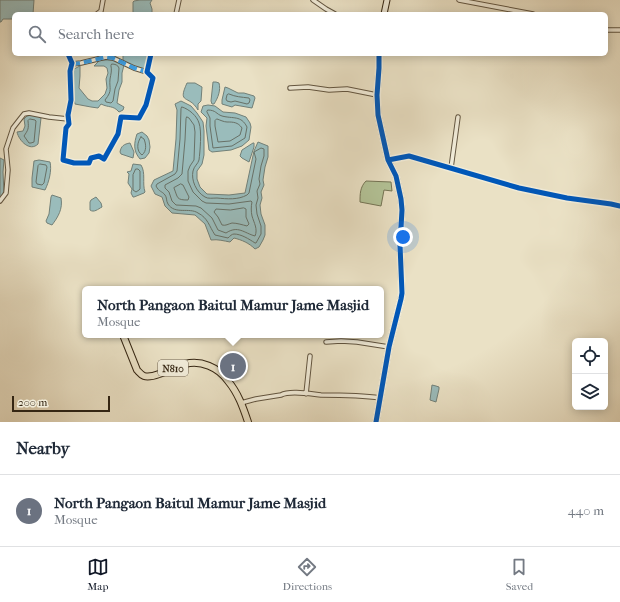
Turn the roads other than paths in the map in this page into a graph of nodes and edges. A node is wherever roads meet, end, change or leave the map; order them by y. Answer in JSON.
{"nodes":[{"id":1,"x":104,"y":0,"type":"edge"},
{"id":2,"x":180,"y":0,"type":"edge"},
{"id":3,"x":313,"y":0,"type":"edge"},
{"id":4,"x":387,"y":0,"type":"edge"},
{"id":5,"x":459,"y":0,"type":"edge"},
{"id":6,"x":100,"y":12,"type":"edge"},
{"id":7,"x":177,"y":12,"type":"edge"},
{"id":8,"x":331,"y":12,"type":"edge"},
{"id":9,"x":384,"y":12,"type":"edge"},
{"id":10,"x":522,"y":12,"type":"edge"},
{"id":11,"x":608,"y":30,"type":"edge"},
{"id":12,"x":620,"y":30,"type":"edge"},
{"id":13,"x":69,"y":56,"type":"edge"},
{"id":14,"x":151,"y":56,"type":"edge"},
{"id":15,"x":378,"y":56,"type":"edge"},
{"id":16,"x":72,"y":64,"type":"junction"},
{"id":17,"x":147,"y":72,"type":"junction"},
{"id":18,"x":290,"y":88,"type":"dead end"},
{"id":19,"x":377,"y":95,"type":"junction"},
{"id":20,"x":458,"y":117,"type":"dead end"},
{"id":21,"x":68,"y":119,"type":"junction"},
{"id":22,"x":388,"y":160,"type":"junction"},
{"id":23,"x":451,"y":168,"type":"junction"},
{"id":24,"x":0,"y":201,"type":"edge"},
{"id":25,"x":620,"y":206,"type":"edge"},
{"id":26,"x":124,"y":338,"type":"edge"},
{"id":27,"x":128,"y":338,"type":"edge"},
{"id":28,"x":326,"y":342,"type":"dead end"},
{"id":29,"x":389,"y":347,"type":"junction"},
{"id":30,"x":310,"y":356,"type":"dead end"},
{"id":31,"x":197,"y":362,"type":"junction"},
{"id":32,"x":306,"y":394,"type":"junction"},
{"id":33,"x":380,"y":398,"type":"junction"},
{"id":34,"x":241,"y":403,"type":"junction"},
{"id":35,"x":248,"y":422,"type":"edge"},
{"id":36,"x":376,"y":422,"type":"edge"}],
"edges":[{"from":1,"to":6,"type":"street"},
{"from":2,"to":7,"type":"street"},
{"from":3,"to":8,"type":"street"},
{"from":4,"to":9,"type":"street"},
{"from":5,"to":10,"type":"street"},
{"from":11,"to":12,"type":"street"},
{"from":13,"to":16,"type":"street"},
{"from":14,"to":17,"type":"street"},
{"from":15,"to":19,"type":"street"},
{"from":16,"to":17,"type":"street"},
{"from":16,"to":21,"type":"street"},
{"from":17,"to":21,"type":"street"},
{"from":18,"to":19,"type":"street"},
{"from":19,"to":22,"type":"street"},
{"from":20,"to":23,"type":"street"},
{"from":21,"to":24,"type":"street"},
{"from":22,"to":23,"type":"street"},
{"from":22,"to":29,"type":"street"},
{"from":23,"to":25,"type":"street"},
{"from":26,"to":31,"type":"highway","number":"N810"},
{"from":27,"to":31,"type":"highway","number":"N810"},
{"from":28,"to":29,"type":"street"},
{"from":29,"to":33,"type":"street"},
{"from":30,"to":32,"type":"street"},
{"from":31,"to":34,"type":"highway","number":"N810"},
{"from":32,"to":33,"type":"street"},
{"from":32,"to":34,"type":"street"},
{"from":33,"to":36,"type":"street"},
{"from":34,"to":35,"type":"highway","number":"N810"}]}
